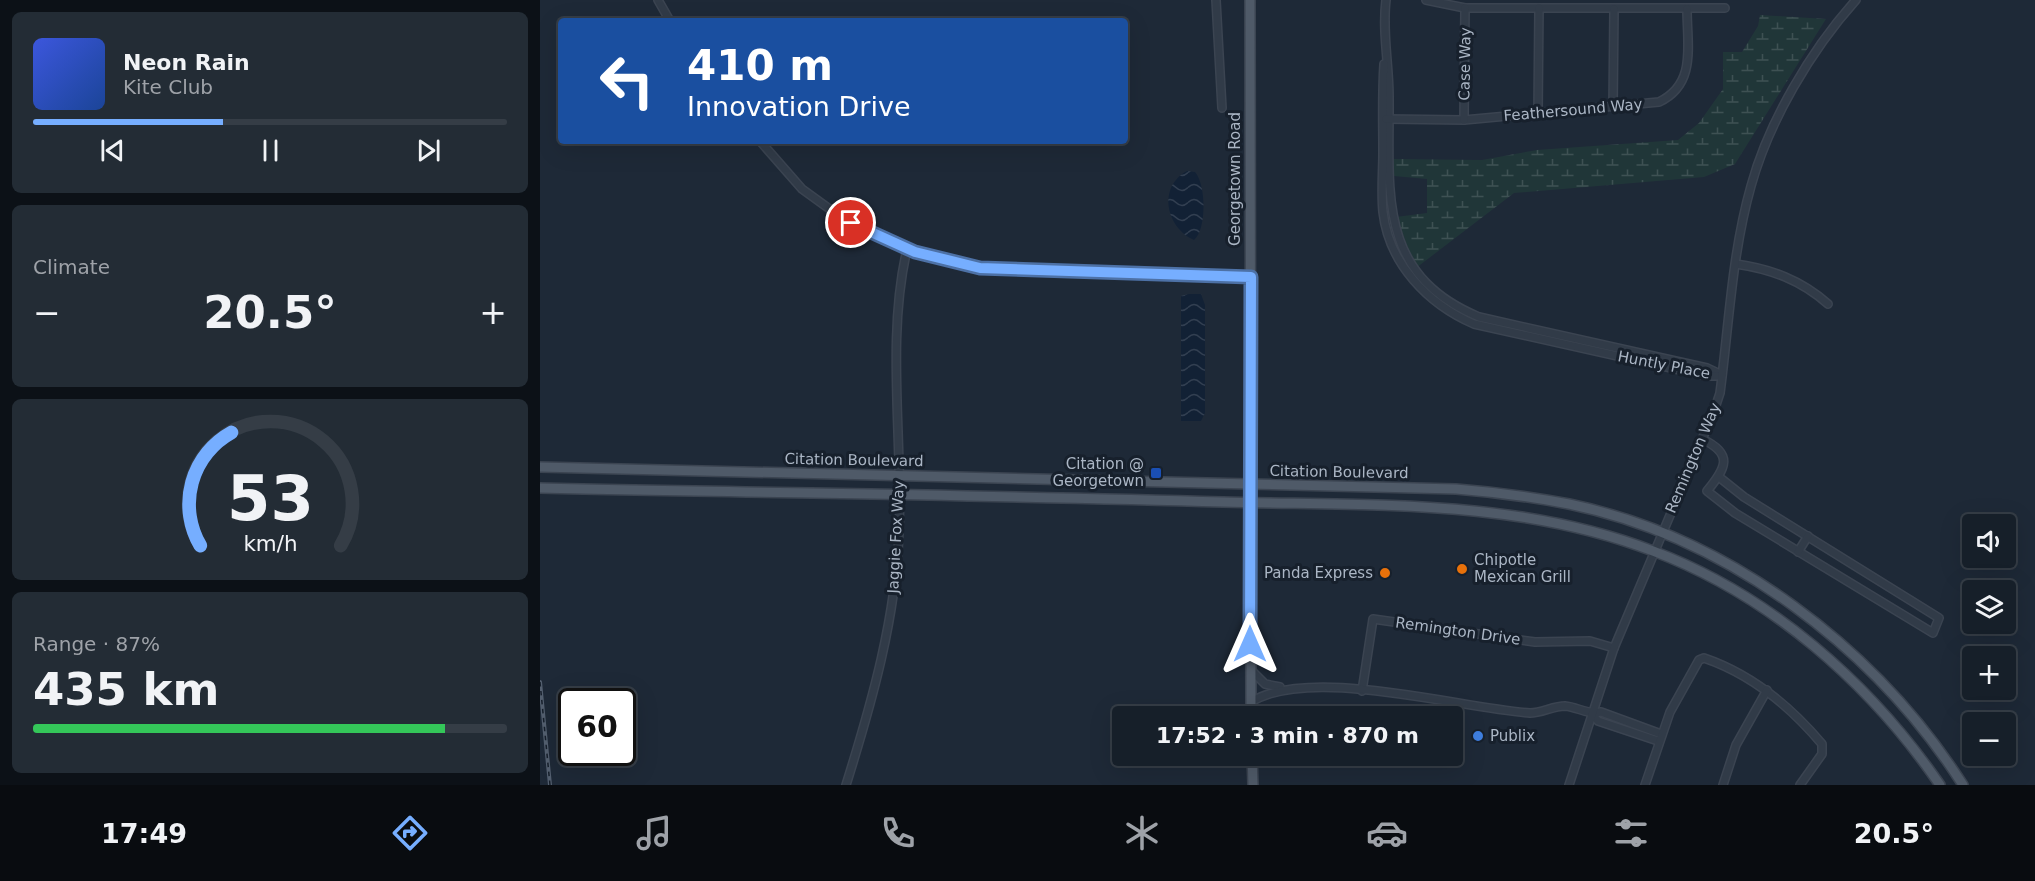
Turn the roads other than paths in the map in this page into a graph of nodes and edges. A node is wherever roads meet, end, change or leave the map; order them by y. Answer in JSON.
{"nodes":[{"id":1,"x":658,"y":0,"type":"edge"},
{"id":2,"x":1216,"y":0,"type":"edge"},
{"id":3,"x":1250,"y":0,"type":"edge"},
{"id":4,"x":1386,"y":0,"type":"edge"},
{"id":5,"x":1426,"y":0,"type":"edge"},
{"id":6,"x":1856,"y":0,"type":"edge"},
{"id":7,"x":1466,"y":8,"type":"junction"},
{"id":8,"x":1539,"y":8,"type":"junction"},
{"id":9,"x":1725,"y":8,"type":"dead end"},
{"id":10,"x":1614,"y":9,"type":"junction"},
{"id":11,"x":1687,"y":9,"type":"junction"},
{"id":12,"x":668,"y":18,"type":"edge"},
{"id":13,"x":1613,"y":107,"type":"junction"},
{"id":14,"x":1222,"y":108,"type":"dead end"},
{"id":15,"x":1538,"y":113,"type":"junction"},
{"id":16,"x":1386,"y":119,"type":"junction"},
{"id":17,"x":1464,"y":120,"type":"junction"},
{"id":18,"x":763,"y":144,"type":"edge"},
{"id":19,"x":907,"y":249,"type":"junction"},
{"id":20,"x":1736,"y":264,"type":"junction"},
{"id":21,"x":1251,"y":277,"type":"junction"},
{"id":22,"x":1828,"y":304,"type":"dead end"},
{"id":23,"x":1722,"y":375,"type":"junction"},
{"id":24,"x":1702,"y":439,"type":"junction"},
{"id":25,"x":540,"y":468,"type":"edge"},
{"id":26,"x":900,"y":476,"type":"junction"},
{"id":27,"x":1719,"y":477,"type":"junction"},
{"id":28,"x":1250,"y":484,"type":"junction"},
{"id":29,"x":540,"y":488,"type":"edge"},
{"id":30,"x":900,"y":496,"type":"junction"},
{"id":31,"x":1250,"y":502,"type":"junction"},
{"id":32,"x":1661,"y":533,"type":"junction"},
{"id":33,"x":1808,"y":536,"type":"junction"},
{"id":34,"x":1654,"y":551,"type":"junction"},
{"id":35,"x":1798,"y":552,"type":"junction"},
{"id":36,"x":1614,"y":648,"type":"junction"},
{"id":37,"x":1250,"y":668,"type":"junction"},
{"id":38,"x":1295,"y":689,"type":"junction"},
{"id":39,"x":1767,"y":690,"type":"junction"},
{"id":40,"x":1362,"y":691,"type":"junction"},
{"id":41,"x":1251,"y":702,"type":"junction"},
{"id":42,"x":1251,"y":706,"type":"edge"},
{"id":43,"x":1592,"y":714,"type":"junction"},
{"id":44,"x":1661,"y":734,"type":"junction"},
{"id":45,"x":1658,"y":741,"type":"junction"},
{"id":46,"x":1252,"y":766,"type":"edge"},
{"id":47,"x":846,"y":785,"type":"edge"},
{"id":48,"x":1253,"y":785,"type":"edge"},
{"id":49,"x":1569,"y":785,"type":"edge"},
{"id":50,"x":1645,"y":785,"type":"edge"},
{"id":51,"x":1723,"y":785,"type":"edge"},
{"id":52,"x":1800,"y":785,"type":"edge"},
{"id":53,"x":1940,"y":785,"type":"edge"},
{"id":54,"x":1963,"y":785,"type":"edge"}],
"edges":[{"from":1,"to":12,"type":"street"},
{"from":2,"to":14,"type":"street"},
{"from":3,"to":21,"type":"main road","name":"Georgetown Road"},
{"from":4,"to":16,"type":"street","name":"Huntly Place"},
{"from":5,"to":7,"type":"street"},
{"from":6,"to":20,"type":"street","name":"Remington Way"},
{"from":7,"to":8,"type":"street"},
{"from":7,"to":17,"type":"street","name":"Case Way"},
{"from":8,"to":10,"type":"street"},
{"from":8,"to":15,"type":"street"},
{"from":9,"to":11,"type":"street"},
{"from":10,"to":11,"type":"street"},
{"from":10,"to":13,"type":"street"},
{"from":11,"to":13,"type":"street","name":"Feathersound Way"},
{"from":13,"to":15,"type":"street","name":"Feathersound Way"},
{"from":15,"to":17,"type":"street","name":"Feathersound Way"},
{"from":16,"to":17,"type":"street","name":"Feathersound Way"},
{"from":16,"to":23,"type":"street","name":"Huntly Place"},
{"from":18,"to":19,"type":"street"},
{"from":19,"to":21,"type":"street"},
{"from":19,"to":26,"type":"street","name":"Jaggie Fox Way"},
{"from":20,"to":22,"type":"street"},
{"from":20,"to":23,"type":"street","name":"Remington Way"},
{"from":21,"to":28,"type":"main road","name":"Georgetown Road"},
{"from":23,"to":24,"type":"street","name":"Remington Way"},
{"from":24,"to":27,"type":"street"},
{"from":24,"to":32,"type":"street","name":"Remington Way"},
{"from":25,"to":26,"type":"main road","name":"Citation Boulevard"},
{"from":26,"to":28,"type":"main road","name":"Citation Boulevard"},
{"from":26,"to":30,"type":"street","name":"Jaggie Fox Way"},
{"from":27,"to":33,"type":"street"},
{"from":27,"to":35,"type":"street"},
{"from":28,"to":31,"type":"main road","name":"Georgetown Road"},
{"from":28,"to":32,"type":"main road","name":"Citation Boulevard"},
{"from":29,"to":30,"type":"main road"},
{"from":30,"to":31,"type":"main road"},
{"from":30,"to":47,"type":"street","name":"Jaggie Fox Way"},
{"from":31,"to":34,"type":"main road"},
{"from":31,"to":37,"type":"main road","name":"Georgetown Road"},
{"from":32,"to":34,"type":"street","name":"Remington Way"},
{"from":32,"to":54,"type":"main road","name":"Citation Boulevard"},
{"from":33,"to":35,"type":"street"},
{"from":33,"to":35,"type":"street"},
{"from":34,"to":36,"type":"street","name":"Remington Way"},
{"from":34,"to":53,"type":"main road"},
{"from":36,"to":40,"type":"street","name":"Remington Drive"},
{"from":36,"to":43,"type":"street","name":"Remington Way"},
{"from":37,"to":38,"type":"street"},
{"from":37,"to":41,"type":"main road","name":"Georgetown Road"},
{"from":38,"to":40,"type":"street"},
{"from":38,"to":41,"type":"street"},
{"from":39,"to":44,"type":"street"},
{"from":39,"to":51,"type":"street"},
{"from":39,"to":52,"type":"street"},
{"from":40,"to":43,"type":"street"},
{"from":41,"to":42,"type":"main road","name":"Georgetown Road"},
{"from":43,"to":44,"type":"street"},
{"from":43,"to":45,"type":"street"},
{"from":43,"to":49,"type":"street","name":"Remington Way"},
{"from":44,"to":45,"type":"street"},
{"from":45,"to":50,"type":"street"},
{"from":46,"to":48,"type":"main road"}]}
